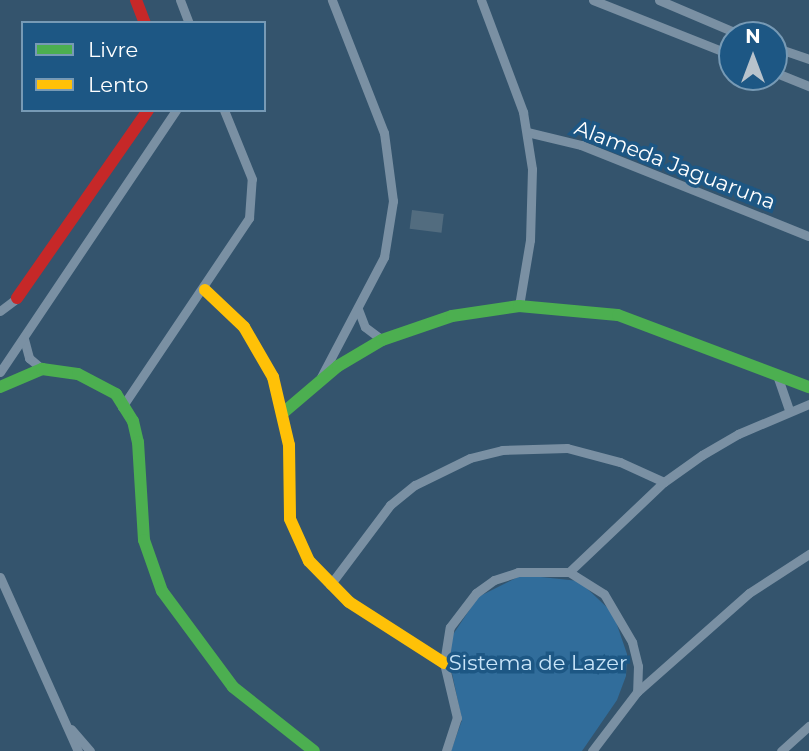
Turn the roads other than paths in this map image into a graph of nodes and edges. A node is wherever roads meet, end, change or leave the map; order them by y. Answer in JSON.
{"nodes":[{"id":1,"x":136,"y":0,"type":"edge"},
{"id":2,"x":180,"y":0,"type":"edge"},
{"id":3,"x":332,"y":0,"type":"edge"},
{"id":4,"x":481,"y":0,"type":"edge"},
{"id":5,"x":593,"y":0,"type":"edge"},
{"id":6,"x":659,"y":0,"type":"edge"},
{"id":7,"x":144,"y":21,"type":"edge"},
{"id":8,"x":188,"y":21,"type":"edge"},
{"id":9,"x":718,"y":25,"type":"edge"},
{"id":10,"x":718,"y":49,"type":"edge"},
{"id":11,"x":788,"y":52,"type":"edge"},
{"id":12,"x":809,"y":60,"type":"edge"},
{"id":13,"x":788,"y":78,"type":"edge"},
{"id":14,"x":809,"y":86,"type":"edge"},
{"id":15,"x":147,"y":112,"type":"edge"},
{"id":16,"x":175,"y":112,"type":"edge"},
{"id":17,"x":226,"y":112,"type":"edge"},
{"id":18,"x":527,"y":132,"type":"junction"},
{"id":19,"x":809,"y":236,"type":"edge"},
{"id":20,"x":205,"y":289,"type":"junction"},
{"id":21,"x":0,"y":298,"type":"edge"},
{"id":22,"x":16,"y":298,"type":"junction"},
{"id":23,"x":519,"y":306,"type":"junction"},
{"id":24,"x":358,"y":309,"type":"junction"},
{"id":25,"x":0,"y":311,"type":"edge"},
{"id":26,"x":24,"y":339,"type":"junction"},
{"id":27,"x":382,"y":340,"type":"junction"},
{"id":28,"x":42,"y":369,"type":"junction"},
{"id":29,"x":0,"y":372,"type":"edge"},
{"id":30,"x":776,"y":373,"type":"junction"},
{"id":31,"x":320,"y":379,"type":"junction"},
{"id":32,"x":0,"y":387,"type":"edge"},
{"id":33,"x":809,"y":387,"type":"edge"},
{"id":34,"x":809,"y":404,"type":"edge"},
{"id":35,"x":122,"y":407,"type":"junction"},
{"id":36,"x":789,"y":410,"type":"junction"},
{"id":37,"x":284,"y":412,"type":"junction"},
{"id":38,"x":664,"y":482,"type":"junction"},
{"id":39,"x":809,"y":554,"type":"edge"},
{"id":40,"x":569,"y":572,"type":"junction"},
{"id":41,"x":0,"y":577,"type":"edge"},
{"id":42,"x":330,"y":585,"type":"junction"},
{"id":43,"x":444,"y":663,"type":"junction"},
{"id":44,"x":637,"y":692,"type":"junction"},
{"id":45,"x":65,"y":722,"type":"junction"},
{"id":46,"x":809,"y":726,"type":"edge"},
{"id":47,"x":78,"y":751,"type":"edge"},
{"id":48,"x":90,"y":751,"type":"edge"},
{"id":49,"x":314,"y":751,"type":"edge"},
{"id":50,"x":446,"y":751,"type":"edge"},
{"id":51,"x":592,"y":751,"type":"edge"},
{"id":52,"x":781,"y":751,"type":"edge"}],
"edges":[{"from":1,"to":7,"type":"street"},
{"from":2,"to":8,"type":"street"},
{"from":3,"to":24,"type":"street"},
{"from":4,"to":18,"type":"street"},
{"from":5,"to":10,"type":"street"},
{"from":6,"to":9,"type":"street"},
{"from":11,"to":12,"type":"street"},
{"from":13,"to":14,"type":"street"},
{"from":15,"to":22,"type":"street"},
{"from":16,"to":26,"type":"street"},
{"from":17,"to":20,"type":"street"},
{"from":18,"to":19,"type":"street","name":"Alameda Jaguaruna"},
{"from":18,"to":23,"type":"street"},
{"from":20,"to":35,"type":"street"},
{"from":20,"to":37,"type":"street"},
{"from":21,"to":22,"type":"street"},
{"from":22,"to":25,"type":"street"},
{"from":23,"to":27,"type":"street"},
{"from":23,"to":30,"type":"street"},
{"from":24,"to":27,"type":"street"},
{"from":24,"to":31,"type":"street"},
{"from":26,"to":28,"type":"street"},
{"from":26,"to":29,"type":"street"},
{"from":27,"to":31,"type":"street"},
{"from":28,"to":32,"type":"street"},
{"from":28,"to":35,"type":"street"},
{"from":30,"to":33,"type":"street"},
{"from":30,"to":36,"type":"street"},
{"from":31,"to":37,"type":"street"},
{"from":34,"to":36,"type":"street"},
{"from":35,"to":49,"type":"street"},
{"from":36,"to":38,"type":"street"},
{"from":37,"to":42,"type":"street"},
{"from":38,"to":40,"type":"street"},
{"from":38,"to":42,"type":"street"},
{"from":39,"to":44,"type":"street"},
{"from":40,"to":43,"type":"street"},
{"from":40,"to":44,"type":"street"},
{"from":41,"to":45,"type":"street"},
{"from":42,"to":43,"type":"street"},
{"from":43,"to":50,"type":"street"},
{"from":44,"to":51,"type":"street"},
{"from":45,"to":47,"type":"street"},
{"from":45,"to":48,"type":"street"},
{"from":46,"to":52,"type":"street"}]}
